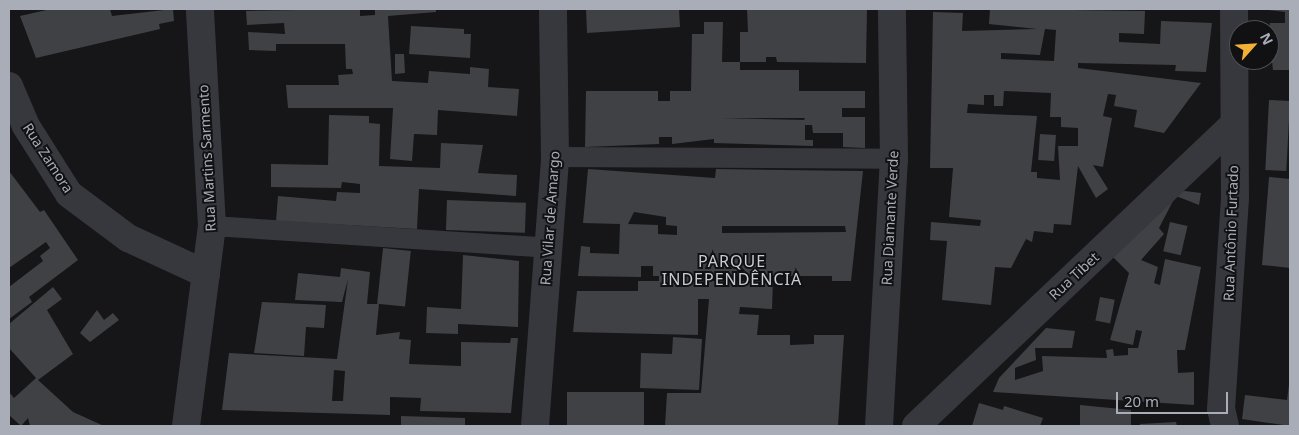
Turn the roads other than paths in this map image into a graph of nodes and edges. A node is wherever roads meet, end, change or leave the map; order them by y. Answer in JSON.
{"nodes":[{"id":1,"x":200,"y":9,"type":"edge"},
{"id":2,"x":553,"y":9,"type":"edge"},
{"id":3,"x":892,"y":9,"type":"edge"},
{"id":4,"x":1234,"y":9,"type":"edge"},
{"id":5,"x":9,"y":86,"type":"edge"},
{"id":6,"x":1233,"y":125,"type":"junction"},
{"id":7,"x":555,"y":157,"type":"junction"},
{"id":8,"x":894,"y":159,"type":"junction"},
{"id":9,"x":212,"y":226,"type":"junction"},
{"id":10,"x":549,"y":248,"type":"junction"},
{"id":11,"x":206,"y":274,"type":"junction"},
{"id":12,"x":186,"y":426,"type":"edge"},
{"id":13,"x":535,"y":426,"type":"edge"},
{"id":14,"x":880,"y":426,"type":"edge"},
{"id":15,"x":916,"y":426,"type":"edge"},
{"id":16,"x":1225,"y":426,"type":"edge"}],
"edges":[{"from":1,"to":9,"type":"street","name":"Rua Martins Sarmento"},
{"from":2,"to":7,"type":"street","name":"Rua Vilar de Amargo"},
{"from":3,"to":8,"type":"street","name":"Rua Diamante Verde"},
{"from":4,"to":6,"type":"street","name":"Rua Antônio Furtado"},
{"from":5,"to":11,"type":"street","name":"Rua Zamora"},
{"from":6,"to":15,"type":"street","name":"Rua Tibet"},
{"from":6,"to":16,"type":"street","name":"Rua Antônio Furtado"},
{"from":7,"to":8,"type":"lane"},
{"from":7,"to":10,"type":"street","name":"Rua Vilar de Amargo"},
{"from":8,"to":14,"type":"street","name":"Rua Diamante Verde"},
{"from":9,"to":10,"type":"lane"},
{"from":9,"to":11,"type":"street","name":"Rua Martins Sarmento"},
{"from":10,"to":13,"type":"street","name":"Rua Vilar de Amargo"},
{"from":11,"to":12,"type":"street","name":"Rua Martins Sarmento"}]}
